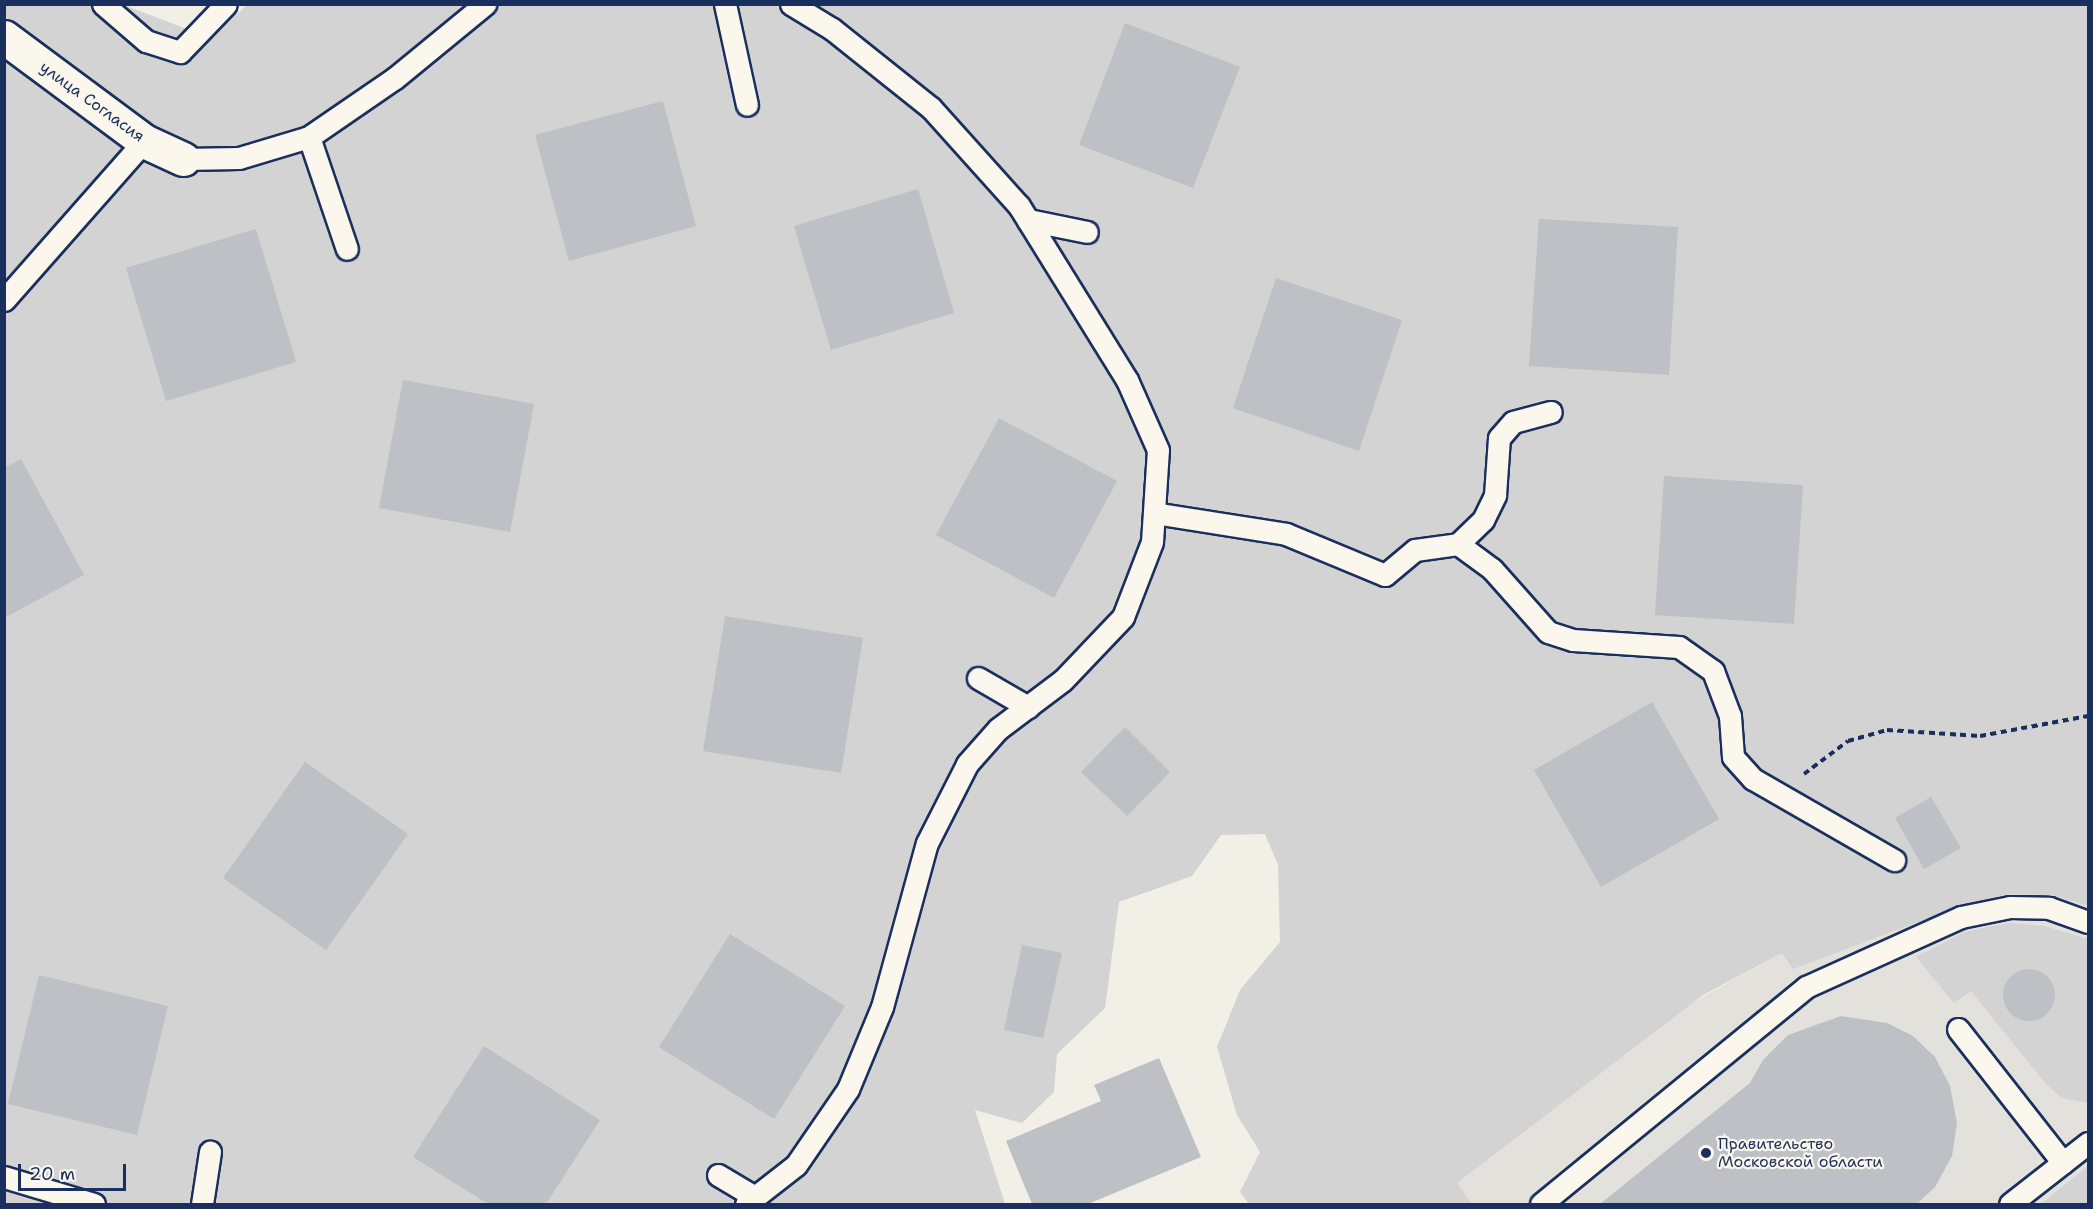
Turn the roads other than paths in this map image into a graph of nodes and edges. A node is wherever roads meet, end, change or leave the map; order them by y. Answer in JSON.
{"nodes":[{"id":1,"x":103,"y":4,"type":"edge"},
{"id":2,"x":226,"y":4,"type":"edge"},
{"id":3,"x":485,"y":4,"type":"edge"},
{"id":4,"x":725,"y":4,"type":"edge"},
{"id":5,"x":791,"y":4,"type":"edge"},
{"id":6,"x":4,"y":37,"type":"edge"},
{"id":7,"x":747,"y":105,"type":"dead end"},
{"id":8,"x":309,"y":136,"type":"junction"},
{"id":9,"x":144,"y":141,"type":"junction"},
{"id":10,"x":183,"y":159,"type":"joint"},
{"id":11,"x":1028,"y":220,"type":"junction"},
{"id":12,"x":1086,"y":232,"type":"dead end"},
{"id":13,"x":347,"y":249,"type":"dead end"},
{"id":14,"x":4,"y":300,"type":"edge"},
{"id":15,"x":1551,"y":412,"type":"dead end"},
{"id":16,"x":1154,"y":513,"type":"junction"},
{"id":17,"x":1458,"y":544,"type":"junction"},
{"id":18,"x":978,"y":678,"type":"dead end"},
{"id":19,"x":1028,"y":707,"type":"junction"},
{"id":20,"x":1894,"y":860,"type":"dead end"},
{"id":21,"x":2088,"y":922,"type":"edge"},
{"id":22,"x":1958,"y":1029,"type":"dead end"},
{"id":23,"x":2088,"y":1143,"type":"edge"},
{"id":24,"x":210,"y":1152,"type":"dead end"},
{"id":25,"x":2063,"y":1163,"type":"junction"},
{"id":26,"x":718,"y":1175,"type":"dead end"},
{"id":27,"x":4,"y":1177,"type":"edge"},
{"id":28,"x":750,"y":1201,"type":"edge"},
{"id":29,"x":94,"y":1204,"type":"edge"},
{"id":30,"x":202,"y":1204,"type":"edge"},
{"id":31,"x":1541,"y":1204,"type":"edge"},
{"id":32,"x":2010,"y":1204,"type":"edge"}],
"edges":[{"from":1,"to":2,"type":"lane"},
{"from":3,"to":8,"type":"lane"},
{"from":4,"to":7,"type":"lane"},
{"from":5,"to":11,"type":"lane"},
{"from":6,"to":9,"type":"street","name":"улица Согласия"},
{"from":8,"to":10,"type":"lane"},
{"from":8,"to":13,"type":"lane"},
{"from":9,"to":10,"type":"street","name":"улица Согласия"},
{"from":9,"to":14,"type":"lane"},
{"from":11,"to":12,"type":"lane"},
{"from":11,"to":16,"type":"lane"},
{"from":15,"to":17,"type":"lane"},
{"from":16,"to":17,"type":"lane"},
{"from":16,"to":19,"type":"lane"},
{"from":17,"to":20,"type":"lane"},
{"from":18,"to":19,"type":"lane"},
{"from":19,"to":28,"type":"lane"},
{"from":21,"to":31,"type":"lane"},
{"from":22,"to":25,"type":"lane"},
{"from":23,"to":25,"type":"lane"},
{"from":24,"to":30,"type":"lane"},
{"from":25,"to":32,"type":"lane"},
{"from":26,"to":28,"type":"lane"},
{"from":27,"to":29,"type":"lane"}]}
